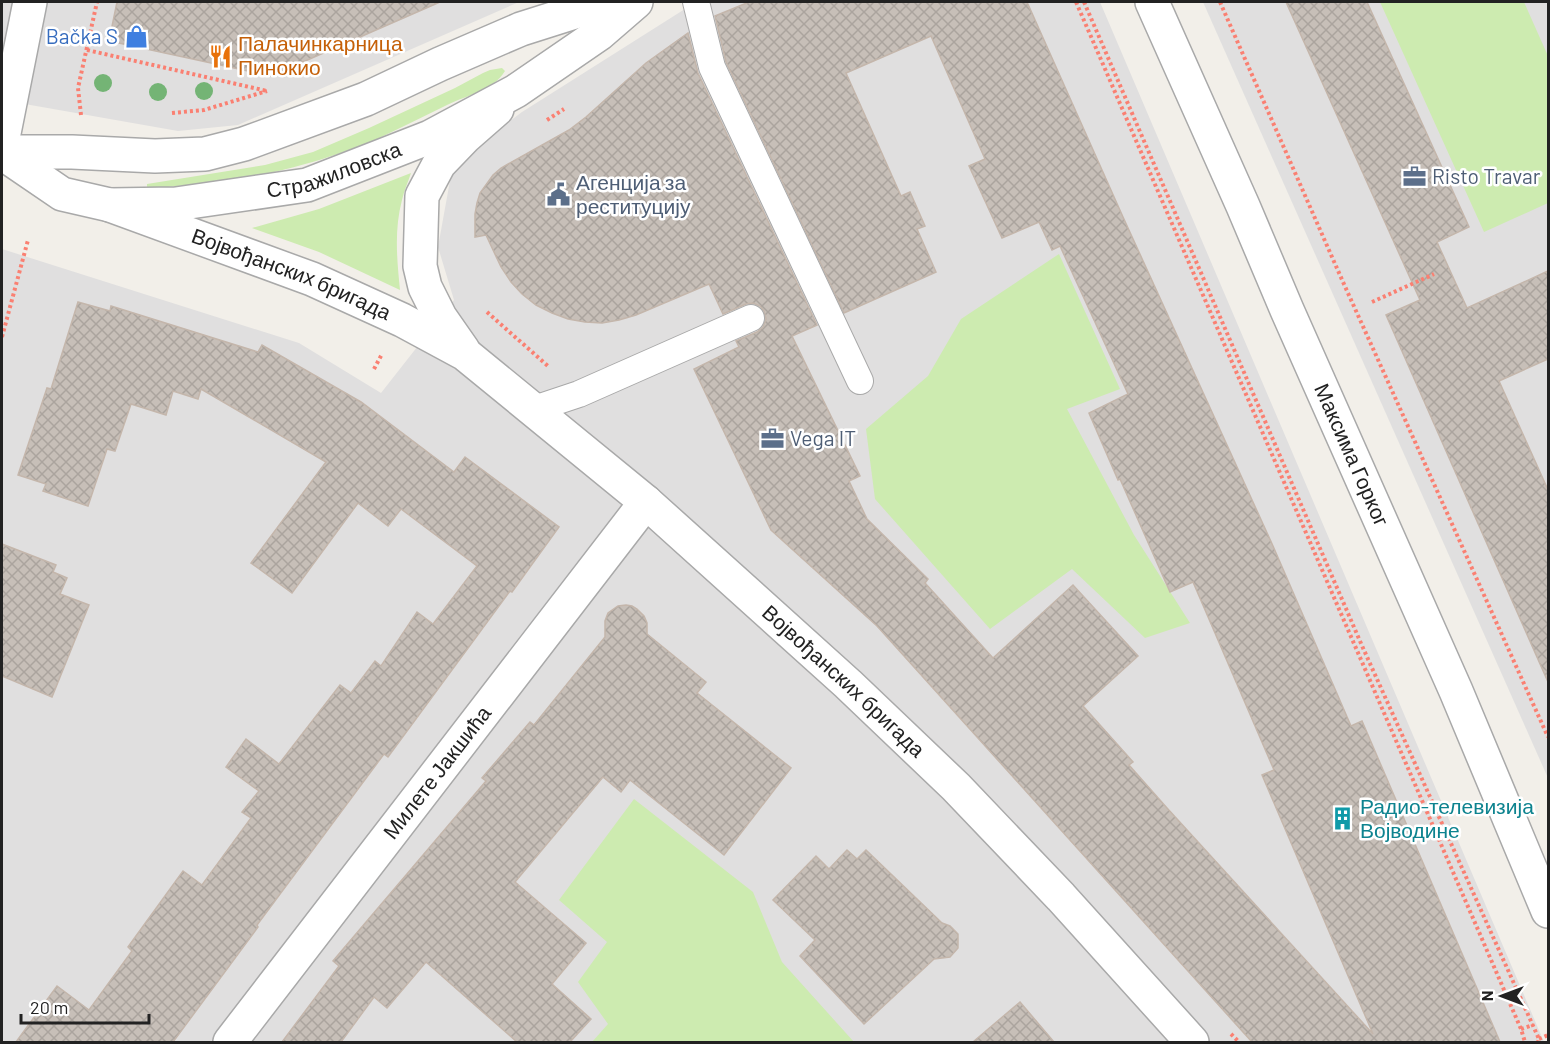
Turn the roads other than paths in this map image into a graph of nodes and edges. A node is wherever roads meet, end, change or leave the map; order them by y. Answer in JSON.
{"nodes":[{"id":1,"x":30,"y":2,"type":"edge"},
{"id":2,"x":606,"y":2,"type":"edge"},
{"id":3,"x":636,"y":2,"type":"edge"},
{"id":4,"x":696,"y":2,"type":"edge"},
{"id":5,"x":1152,"y":2,"type":"edge"},
{"id":6,"x":516,"y":91,"type":"junction"},
{"id":7,"x":2,"y":143,"type":"edge"},
{"id":8,"x":2,"y":153,"type":"edge"},
{"id":9,"x":110,"y":205,"type":"junction"},
{"id":10,"x":751,"y":318,"type":"dead end"},
{"id":11,"x":465,"y":354,"type":"junction"},
{"id":12,"x":860,"y":381,"type":"dead end"},
{"id":13,"x":534,"y":410,"type":"junction"},
{"id":14,"x":645,"y":502,"type":"junction"},
{"id":15,"x":1548,"y":911,"type":"edge"},
{"id":16,"x":230,"y":1042,"type":"edge"},
{"id":17,"x":1192,"y":1042,"type":"edge"}],
"edges":[{"from":1,"to":7,"type":"street"},
{"from":2,"to":8,"type":"street","name":"Стражиловска"},
{"from":3,"to":6,"type":"street","name":"Стражиловска"},
{"from":4,"to":12,"type":"lane"},
{"from":5,"to":15,"type":"street","name":"Максима Горког"},
{"from":6,"to":9,"type":"street","name":"Стражиловска"},
{"from":6,"to":11,"type":"street","name":"Војвођанских бригада"},
{"from":8,"to":9,"type":"street","name":"Стражиловска"},
{"from":9,"to":11,"type":"street","name":"Војвођанских бригада"},
{"from":10,"to":13,"type":"lane"},
{"from":11,"to":13,"type":"street","name":"Војвођанских бригада"},
{"from":13,"to":14,"type":"street","name":"Војвођанских бригада"},
{"from":14,"to":16,"type":"street","name":"Милете Јакшића"},
{"from":14,"to":17,"type":"street","name":"Војвођанских бригада"}]}
